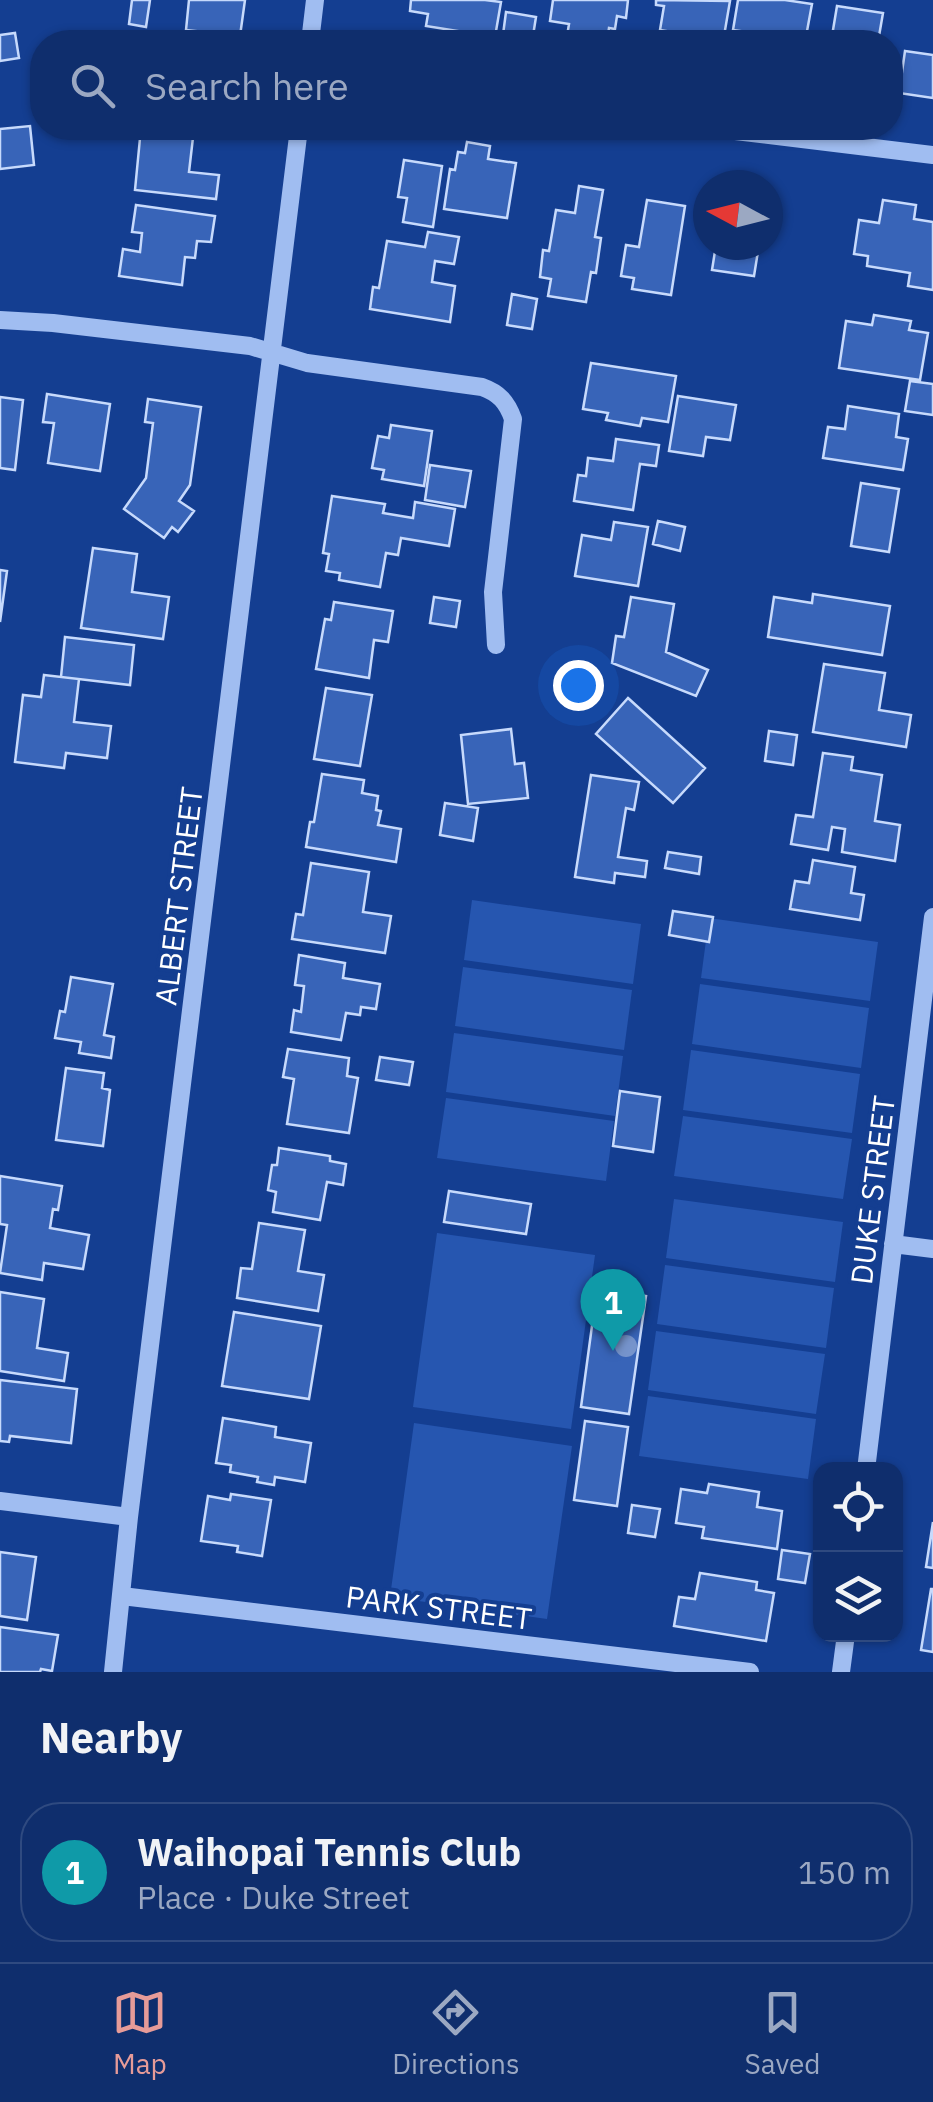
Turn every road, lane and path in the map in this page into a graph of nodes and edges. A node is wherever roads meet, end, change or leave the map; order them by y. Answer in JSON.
{"nodes":[{"id":1,"x":315,"y":0,"type":"edge"},
{"id":2,"x":311,"y":30,"type":"edge"},
{"id":3,"x":298,"y":140,"type":"edge"},
{"id":4,"x":813,"y":140,"type":"edge"},
{"id":5,"x":933,"y":154,"type":"edge"},
{"id":6,"x":0,"y":320,"type":"edge"},
{"id":7,"x":272,"y":354,"type":"junction"},
{"id":8,"x":496,"y":645,"type":"dead end"},
{"id":9,"x":933,"y":917,"type":"edge"},
{"id":10,"x":893,"y":1244,"type":"junction"},
{"id":11,"x":933,"y":1249,"type":"edge"},
{"id":12,"x":867,"y":1462,"type":"edge"},
{"id":13,"x":0,"y":1501,"type":"edge"},
{"id":14,"x":129,"y":1517,"type":"junction"},
{"id":15,"x":122,"y":1596,"type":"junction"},
{"id":16,"x":845,"y":1642,"type":"edge"},
{"id":17,"x":113,"y":1672,"type":"edge"},
{"id":18,"x":750,"y":1672,"type":"edge"},
{"id":19,"x":841,"y":1672,"type":"edge"}],
"edges":[{"from":1,"to":2,"type":"street"},
{"from":3,"to":7,"type":"street","name":"ALBERT STREET"},
{"from":4,"to":5,"type":"street"},
{"from":6,"to":7,"type":"street"},
{"from":7,"to":8,"type":"street"},
{"from":7,"to":14,"type":"street","name":"ALBERT STREET"},
{"from":9,"to":10,"type":"street","name":"DUKE STREET"},
{"from":10,"to":11,"type":"street"},
{"from":10,"to":12,"type":"street","name":"DUKE STREET"},
{"from":13,"to":14,"type":"street"},
{"from":14,"to":15,"type":"street","name":"ALBERT STREET"},
{"from":15,"to":17,"type":"street","name":"ALBERT STREET"},
{"from":15,"to":18,"type":"street","name":"PARK STREET"},
{"from":16,"to":19,"type":"street"}]}
